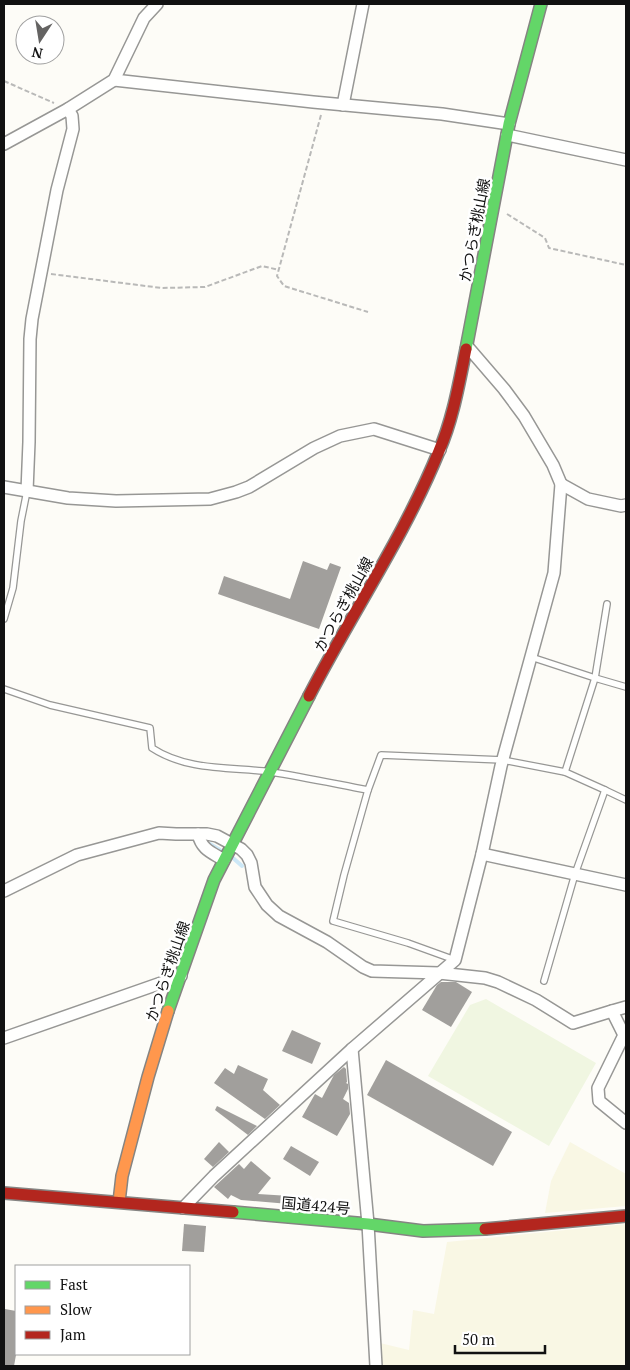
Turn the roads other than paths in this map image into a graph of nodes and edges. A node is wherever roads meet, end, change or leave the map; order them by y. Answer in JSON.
{"nodes":[{"id":1,"x":157,"y":4,"type":"edge"},
{"id":2,"x":362,"y":4,"type":"edge"},
{"id":3,"x":541,"y":4,"type":"edge"},
{"id":4,"x":114,"y":80,"type":"junction"},
{"id":5,"x":343,"y":105,"type":"junction"},
{"id":6,"x":68,"y":109,"type":"junction"},
{"id":7,"x":508,"y":130,"type":"junction"},
{"id":8,"x":4,"y":144,"type":"edge"},
{"id":9,"x":626,"y":160,"type":"edge"},
{"id":10,"x":467,"y":346,"type":"junction"},
{"id":11,"x":440,"y":450,"type":"junction"},
{"id":12,"x":561,"y":484,"type":"junction"},
{"id":13,"x":4,"y":487,"type":"edge"},
{"id":14,"x":27,"y":491,"type":"junction"},
{"id":15,"x":626,"y":505,"type":"edge"},
{"id":16,"x":607,"y":604,"type":"dead end"},
{"id":17,"x":4,"y":619,"type":"edge"},
{"id":18,"x":531,"y":656,"type":"junction"},
{"id":19,"x":594,"y":678,"type":"junction"},
{"id":20,"x":626,"y":687,"type":"edge"},
{"id":21,"x":4,"y":689,"type":"edge"},
{"id":22,"x":503,"y":760,"type":"junction"},
{"id":23,"x":270,"y":772,"type":"junction"},
{"id":24,"x":566,"y":772,"type":"junction"},
{"id":25,"x":368,"y":790,"type":"junction"},
{"id":26,"x":605,"y":790,"type":"junction"},
{"id":27,"x":626,"y":800,"type":"edge"},
{"id":28,"x":198,"y":834,"type":"junction"},
{"id":29,"x":232,"y":844,"type":"junction"},
{"id":30,"x":482,"y":854,"type":"junction"},
{"id":31,"x":224,"y":860,"type":"junction"},
{"id":32,"x":575,"y":874,"type":"junction"},
{"id":33,"x":626,"y":885,"type":"edge"},
{"id":34,"x":4,"y":891,"type":"edge"},
{"id":35,"x":455,"y":960,"type":"junction"},
{"id":36,"x":439,"y":973,"type":"junction"},
{"id":37,"x":181,"y":976,"type":"junction"},
{"id":38,"x":544,"y":981,"type":"dead end"},
{"id":39,"x":626,"y":1007,"type":"edge"},
{"id":40,"x":612,"y":1011,"type":"junction"},
{"id":41,"x":4,"y":1038,"type":"edge"},
{"id":42,"x":352,"y":1049,"type":"junction"},
{"id":43,"x":626,"y":1123,"type":"edge"},
{"id":44,"x":4,"y":1193,"type":"edge"},
{"id":45,"x":119,"y":1202,"type":"junction"},
{"id":46,"x":183,"y":1208,"type":"junction"},
{"id":47,"x":626,"y":1216,"type":"edge"},
{"id":48,"x":368,"y":1224,"type":"junction"},
{"id":49,"x":376,"y":1366,"type":"edge"}],
"edges":[{"from":1,"to":4,"type":"street"},
{"from":2,"to":5,"type":"street"},
{"from":3,"to":7,"type":"main road","name":"かつらぎ桃山線"},
{"from":4,"to":5,"type":"street"},
{"from":4,"to":6,"type":"street"},
{"from":5,"to":7,"type":"street"},
{"from":6,"to":8,"type":"street"},
{"from":6,"to":14,"type":"street"},
{"from":7,"to":9,"type":"street"},
{"from":7,"to":10,"type":"main road","name":"かつらぎ桃山線"},
{"from":10,"to":11,"type":"main road","name":"かつらぎ桃山線"},
{"from":10,"to":12,"type":"street"},
{"from":11,"to":14,"type":"street"},
{"from":11,"to":23,"type":"main road","name":"かつらぎ桃山線"},
{"from":12,"to":15,"type":"street"},
{"from":12,"to":18,"type":"street"},
{"from":13,"to":14,"type":"street"},
{"from":14,"to":17,"type":"lane"},
{"from":16,"to":19,"type":"lane"},
{"from":18,"to":19,"type":"lane"},
{"from":18,"to":22,"type":"street"},
{"from":19,"to":20,"type":"lane"},
{"from":19,"to":24,"type":"lane"},
{"from":21,"to":23,"type":"lane"},
{"from":22,"to":24,"type":"lane"},
{"from":22,"to":25,"type":"lane"},
{"from":22,"to":30,"type":"street"},
{"from":23,"to":25,"type":"lane"},
{"from":23,"to":29,"type":"main road","name":"かつらぎ桃山線"},
{"from":24,"to":26,"type":"lane"},
{"from":25,"to":35,"type":"lane"},
{"from":26,"to":27,"type":"lane"},
{"from":26,"to":32,"type":"lane"},
{"from":28,"to":29,"type":"street"},
{"from":28,"to":31,"type":"street"},
{"from":28,"to":34,"type":"street"},
{"from":29,"to":31,"type":"main road","name":"かつらぎ桃山線"},
{"from":29,"to":36,"type":"street"},
{"from":30,"to":32,"type":"street"},
{"from":30,"to":35,"type":"street"},
{"from":31,"to":37,"type":"main road","name":"かつらぎ桃山線"},
{"from":32,"to":33,"type":"street"},
{"from":32,"to":38,"type":"lane"},
{"from":35,"to":36,"type":"street"},
{"from":36,"to":40,"type":"street"},
{"from":36,"to":42,"type":"street"},
{"from":37,"to":41,"type":"street"},
{"from":37,"to":45,"type":"main road","name":"かつらぎ桃山線"},
{"from":39,"to":40,"type":"street"},
{"from":40,"to":43,"type":"street"},
{"from":42,"to":46,"type":"street"},
{"from":42,"to":48,"type":"street"},
{"from":44,"to":45,"type":"main road","name":"国道424号"},
{"from":45,"to":46,"type":"main road","name":"国道424号"},
{"from":46,"to":48,"type":"main road","name":"国道424号"},
{"from":47,"to":48,"type":"main road","name":"国道424号"},
{"from":48,"to":49,"type":"street"}]}
